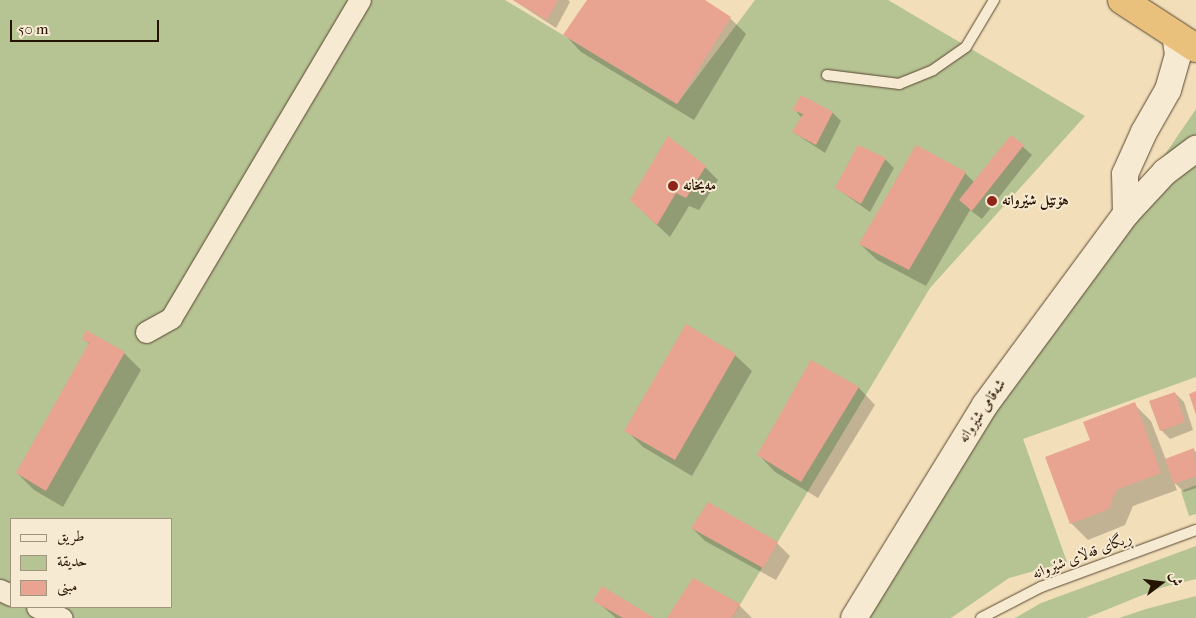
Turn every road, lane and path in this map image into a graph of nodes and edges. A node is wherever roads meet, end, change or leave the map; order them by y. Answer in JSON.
{"nodes":[{"id":1,"x":360,"y":0,"type":"edge"},
{"id":2,"x":994,"y":0,"type":"edge"},
{"id":3,"x":1122,"y":0,"type":"edge"},
{"id":4,"x":1185,"y":41,"type":"edge"},
{"id":5,"x":827,"y":75,"type":"dead end"},
{"id":6,"x":1196,"y":149,"type":"edge"},
{"id":7,"x":1126,"y":214,"type":"junction"},
{"id":8,"x":146,"y":332,"type":"dead end"},
{"id":9,"x":1196,"y":530,"type":"edge"},
{"id":10,"x":39,"y":608,"type":"edge"},
{"id":11,"x":62,"y":618,"type":"edge"},
{"id":12,"x":854,"y":618,"type":"edge"},
{"id":13,"x":981,"y":618,"type":"edge"}],
"edges":[{"from":1,"to":8,"type":"street"},
{"from":2,"to":5,"type":"lane"},
{"from":3,"to":4,"type":"highway"},
{"from":4,"to":7,"type":"street"},
{"from":6,"to":7,"type":"street","name":"شەقامی شێروانە"},
{"from":7,"to":12,"type":"street","name":"شەقامی شێروانە"},
{"from":9,"to":13,"type":"lane","name":"ڕیگای قەڵای شێروانە"},
{"from":10,"to":11,"type":"street"}]}
